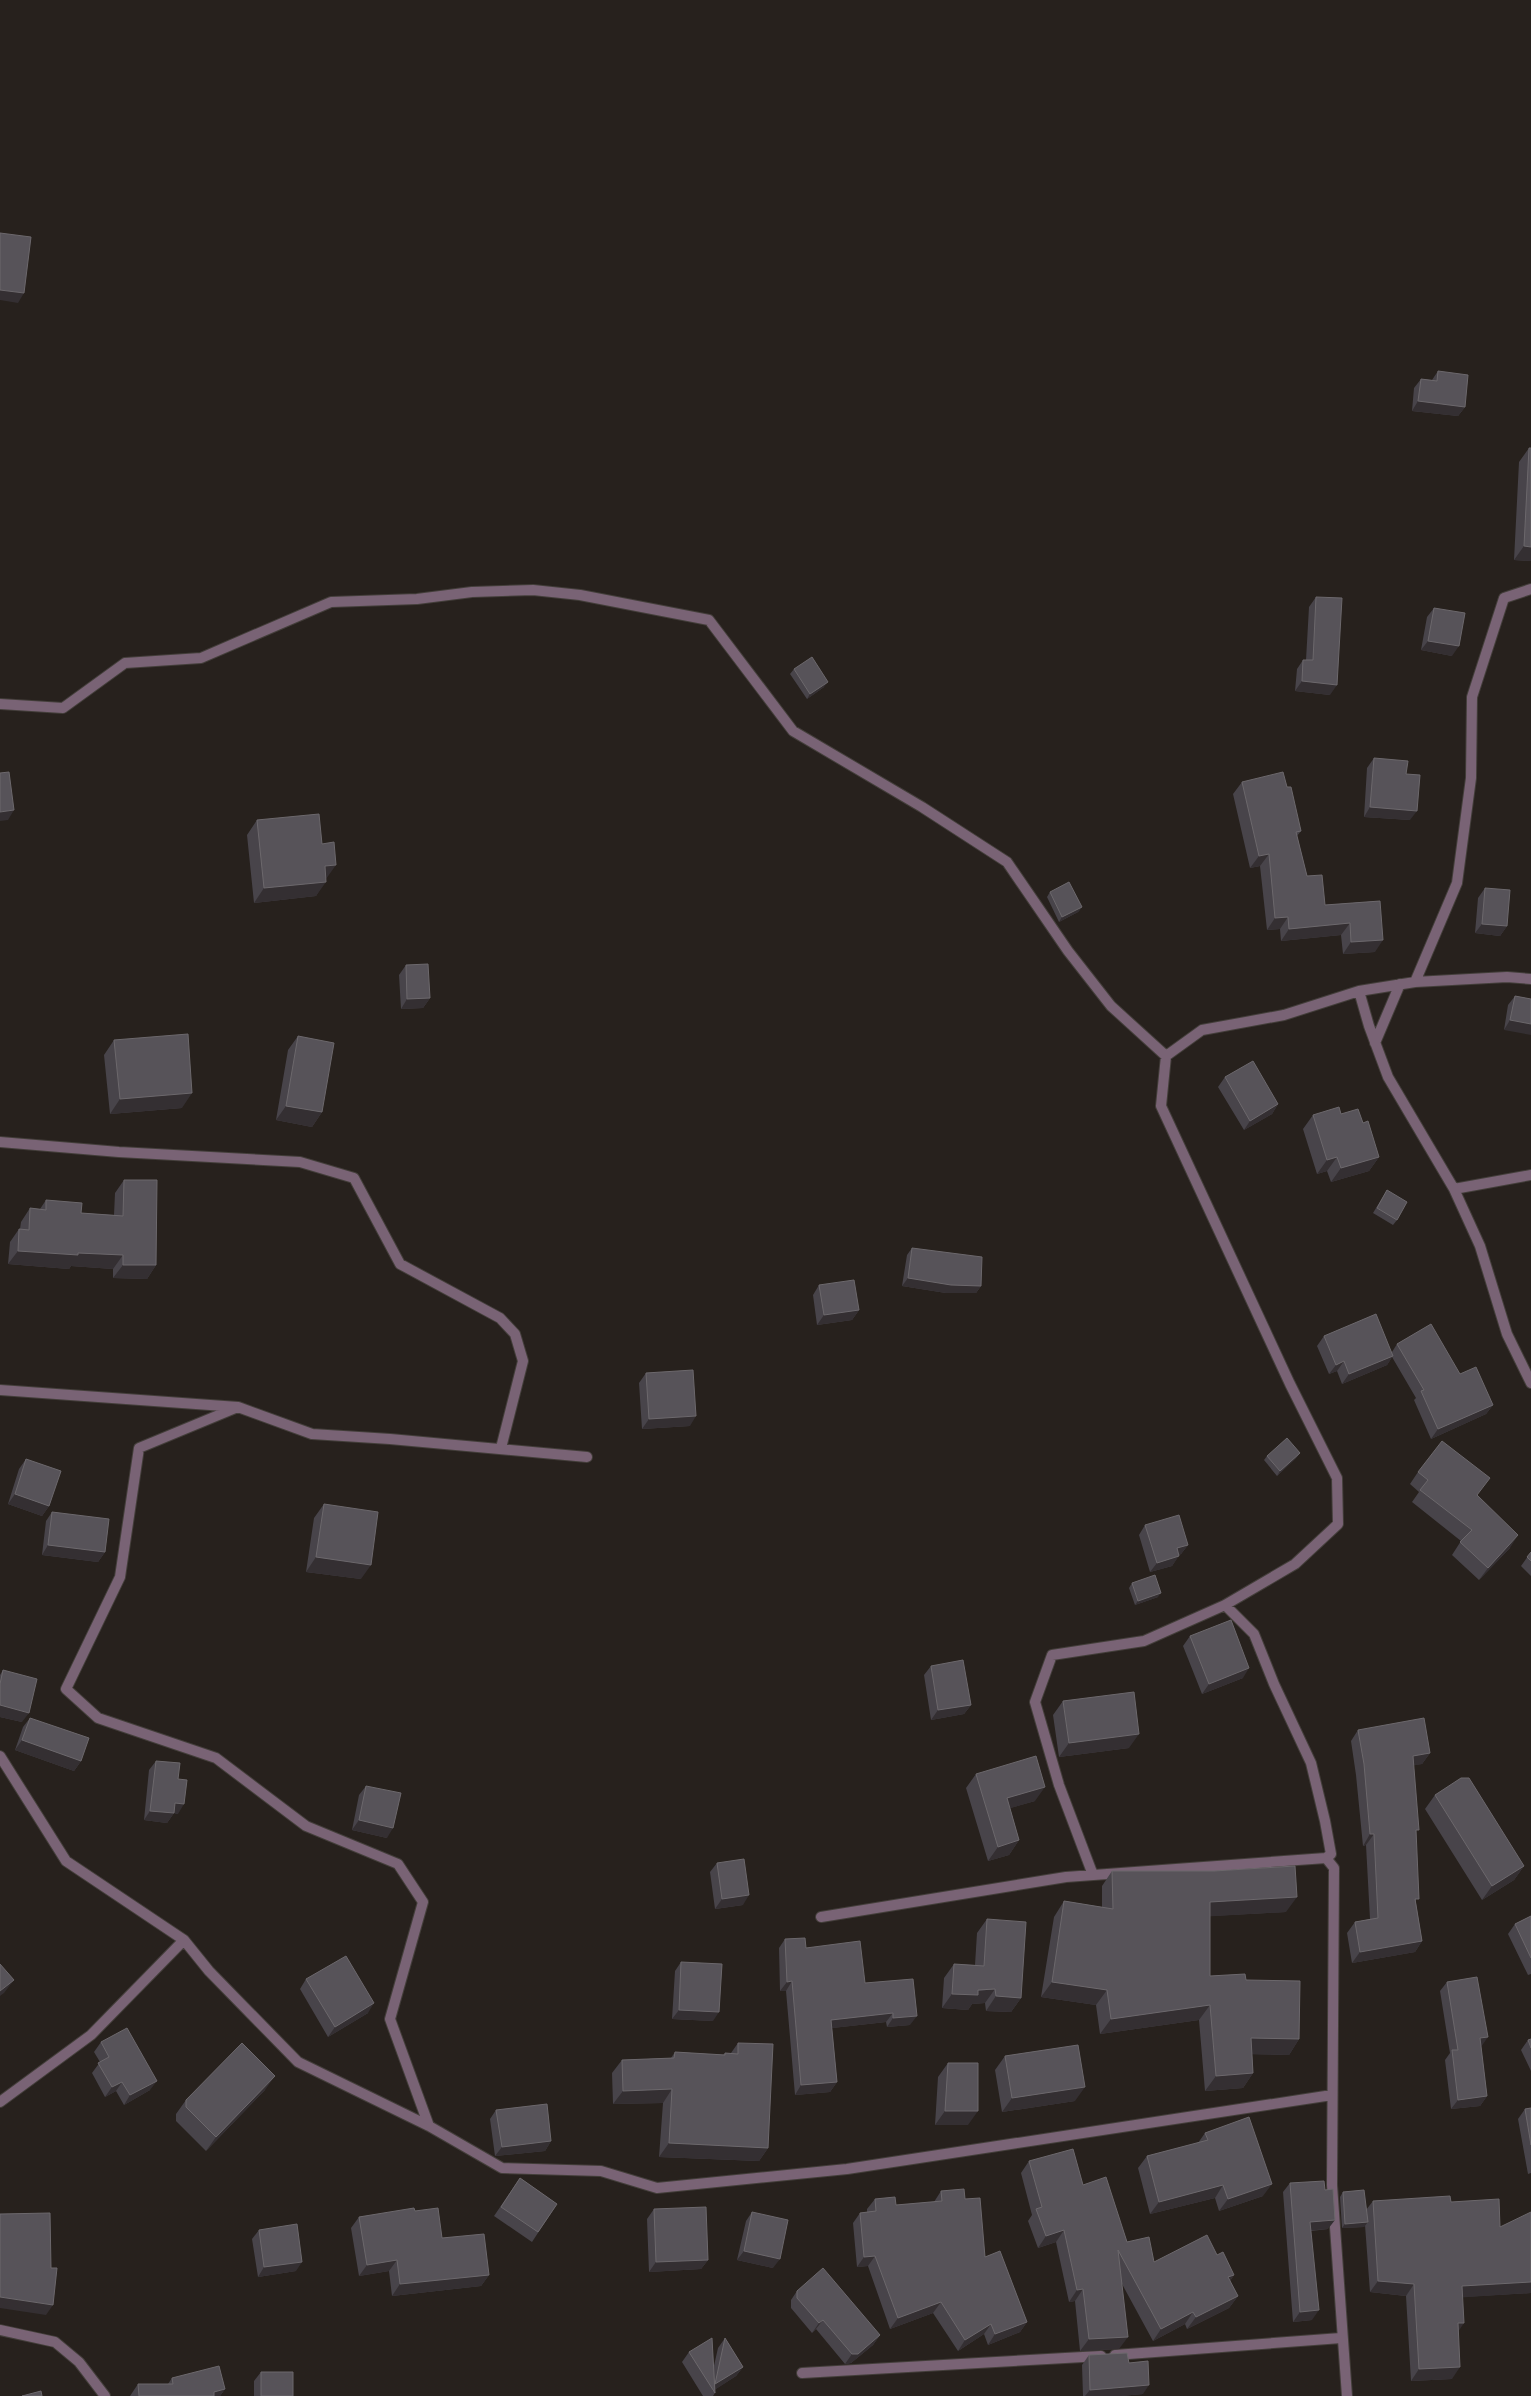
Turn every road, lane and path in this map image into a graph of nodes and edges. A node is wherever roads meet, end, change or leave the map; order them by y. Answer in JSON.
{"nodes":[{"id":1,"x":1531,"y":589,"type":"edge"},
{"id":2,"x":0,"y":704,"type":"edge"},
{"id":3,"x":1531,"y":979,"type":"edge"},
{"id":4,"x":1416,"y":982,"type":"junction"},
{"id":5,"x":1400,"y":984,"type":"junction"},
{"id":6,"x":1359,"y":991,"type":"junction"},
{"id":7,"x":1376,"y":1043,"type":"junction"},
{"id":8,"x":1166,"y":1056,"type":"junction"},
{"id":9,"x":0,"y":1142,"type":"edge"},
{"id":10,"x":1531,"y":1175,"type":"edge"},
{"id":11,"x":1454,"y":1189,"type":"junction"},
{"id":12,"x":1531,"y":1383,"type":"edge"},
{"id":13,"x":0,"y":1390,"type":"edge"},
{"id":14,"x":238,"y":1407,"type":"junction"},
{"id":15,"x":501,"y":1448,"type":"junction"},
{"id":16,"x":587,"y":1457,"type":"dead end"},
{"id":17,"x":1225,"y":1605,"type":"junction"},
{"id":18,"x":0,"y":1756,"type":"edge"},
{"id":19,"x":1326,"y":1858,"type":"junction"},
{"id":20,"x":1093,"y":1875,"type":"junction"},
{"id":21,"x":820,"y":1917,"type":"dead end"},
{"id":22,"x":184,"y":1940,"type":"junction"},
{"id":23,"x":1332,"y":2095,"type":"junction"},
{"id":24,"x":0,"y":2102,"type":"edge"},
{"id":25,"x":429,"y":2126,"type":"junction"},
{"id":26,"x":0,"y":2330,"type":"edge"},
{"id":27,"x":1341,"y":2338,"type":"junction"},
{"id":28,"x":802,"y":2373,"type":"dead end"},
{"id":29,"x":105,"y":2396,"type":"edge"},
{"id":30,"x":1346,"y":2396,"type":"edge"}],
"edges":[{"from":1,"to":4,"type":"street"},
{"from":2,"to":8,"type":"street"},
{"from":3,"to":4,"type":"street"},
{"from":4,"to":5,"type":"street"},
{"from":5,"to":6,"type":"street"},
{"from":5,"to":7,"type":"street"},
{"from":6,"to":7,"type":"street"},
{"from":6,"to":8,"type":"street"},
{"from":7,"to":11,"type":"street"},
{"from":8,"to":17,"type":"street"},
{"from":9,"to":15,"type":"street"},
{"from":10,"to":11,"type":"street"},
{"from":11,"to":12,"type":"street"},
{"from":13,"to":14,"type":"street"},
{"from":14,"to":15,"type":"street"},
{"from":14,"to":25,"type":"street"},
{"from":15,"to":16,"type":"street"},
{"from":17,"to":19,"type":"street"},
{"from":17,"to":20,"type":"street"},
{"from":18,"to":22,"type":"street"},
{"from":19,"to":20,"type":"street"},
{"from":19,"to":23,"type":"street"},
{"from":20,"to":21,"type":"street"},
{"from":22,"to":24,"type":"street"},
{"from":22,"to":25,"type":"street"},
{"from":23,"to":25,"type":"street"},
{"from":23,"to":27,"type":"street"},
{"from":26,"to":29,"type":"street"},
{"from":27,"to":28,"type":"street"},
{"from":27,"to":30,"type":"street"}]}
